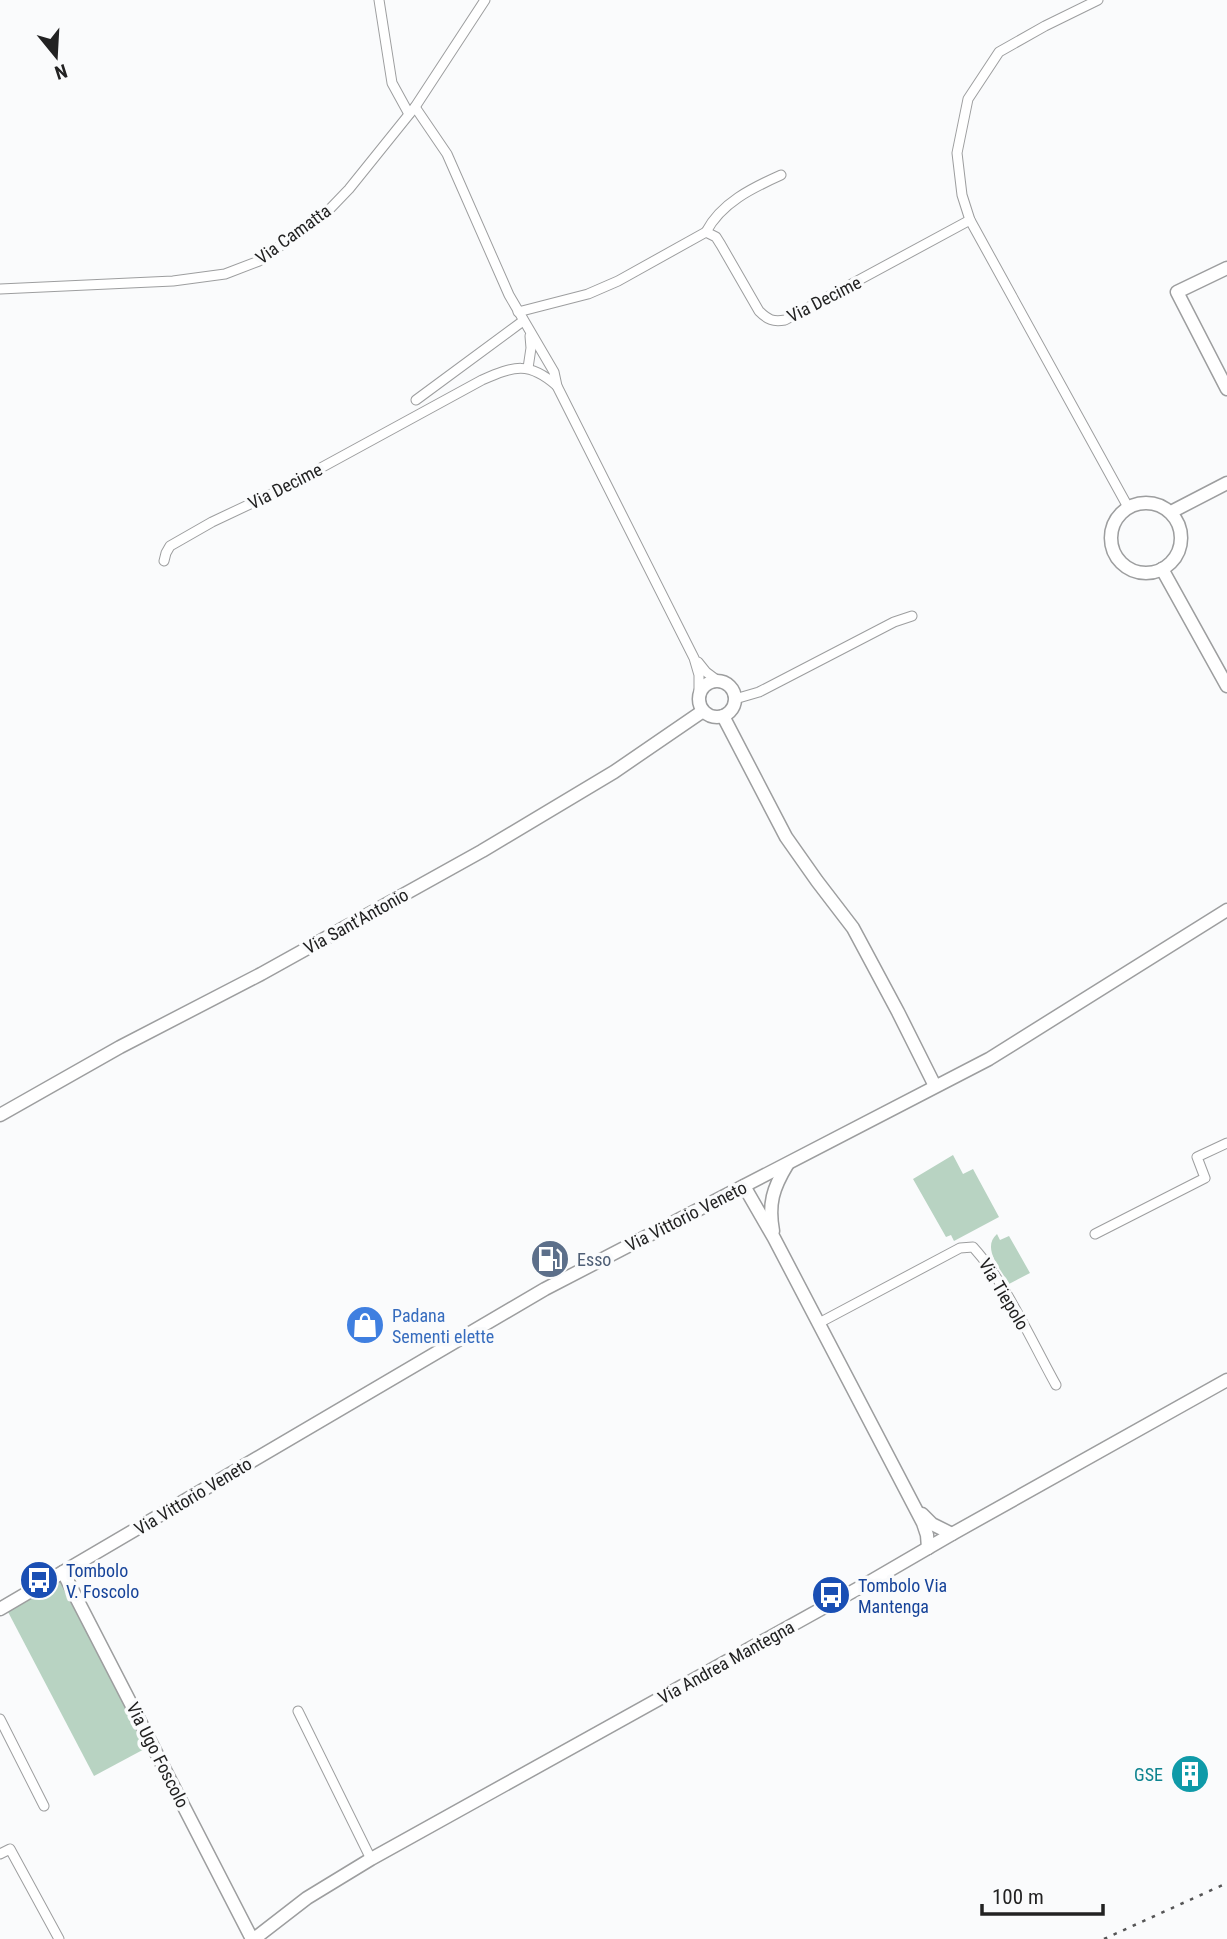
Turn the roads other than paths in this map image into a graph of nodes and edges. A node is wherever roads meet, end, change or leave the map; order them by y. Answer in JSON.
{"nodes":[{"id":1,"x":379,"y":0,"type":"edge"},
{"id":2,"x":485,"y":0,"type":"edge"},
{"id":3,"x":1098,"y":0,"type":"edge"},
{"id":4,"x":412,"y":110,"type":"junction"},
{"id":5,"x":780,"y":174,"type":"dead end"},
{"id":6,"x":970,"y":220,"type":"junction"},
{"id":7,"x":706,"y":232,"type":"junction"},
{"id":8,"x":1227,"y":268,"type":"edge"},
{"id":9,"x":0,"y":289,"type":"edge"},
{"id":10,"x":520,"y":316,"type":"junction"},
{"id":11,"x":529,"y":331,"type":"junction"},
{"id":12,"x":543,"y":352,"type":"junction"},
{"id":13,"x":532,"y":369,"type":"junction"},
{"id":14,"x":557,"y":386,"type":"junction"},
{"id":15,"x":1227,"y":389,"type":"edge"},
{"id":16,"x":416,"y":400,"type":"dead end"},
{"id":17,"x":1227,"y":483,"type":"edge"},
{"id":18,"x":1128,"y":507,"type":"junction"},
{"id":19,"x":1171,"y":512,"type":"junction"},
{"id":20,"x":164,"y":561,"type":"dead end"},
{"id":21,"x":1162,"y":569,"type":"junction"},
{"id":22,"x":912,"y":616,"type":"dead end"},
{"id":23,"x":694,"y":658,"type":"junction"},
{"id":24,"x":719,"y":681,"type":"junction"},
{"id":25,"x":1227,"y":685,"type":"edge"},
{"id":26,"x":699,"y":694,"type":"junction"},
{"id":27,"x":735,"y":699,"type":"junction"},
{"id":28,"x":704,"y":711,"type":"junction"},
{"id":29,"x":723,"y":716,"type":"junction"},
{"id":30,"x":1227,"y":910,"type":"edge"},
{"id":31,"x":935,"y":1086,"type":"junction"},
{"id":32,"x":0,"y":1115,"type":"edge"},
{"id":33,"x":1227,"y":1143,"type":"edge"},
{"id":34,"x":789,"y":1164,"type":"junction"},
{"id":35,"x":749,"y":1184,"type":"junction"},
{"id":36,"x":719,"y":1198,"type":"junction"},
{"id":37,"x":771,"y":1200,"type":"junction"},
{"id":38,"x":755,"y":1206,"type":"junction"},
{"id":39,"x":1095,"y":1234,"type":"dead end"},
{"id":40,"x":774,"y":1238,"type":"junction"},
{"id":41,"x":819,"y":1323,"type":"junction"},
{"id":42,"x":1227,"y":1380,"type":"edge"},
{"id":43,"x":1056,"y":1385,"type":"dead end"},
{"id":44,"x":952,"y":1534,"type":"junction"},
{"id":45,"x":932,"y":1538,"type":"junction"},
{"id":46,"x":63,"y":1572,"type":"junction"},
{"id":47,"x":0,"y":1609,"type":"edge"},
{"id":48,"x":298,"y":1711,"type":"dead end"},
{"id":49,"x":0,"y":1719,"type":"edge"},
{"id":50,"x":44,"y":1806,"type":"dead end"},
{"id":51,"x":0,"y":1854,"type":"edge"},
{"id":52,"x":370,"y":1859,"type":"junction"},
{"id":53,"x":59,"y":1939,"type":"edge"},
{"id":54,"x":253,"y":1939,"type":"edge"}],
"edges":[{"from":1,"to":4,"type":"street"},
{"from":2,"to":4,"type":"street","name":"Via Camatta"},
{"from":3,"to":6,"type":"street"},
{"from":4,"to":9,"type":"street","name":"Via Camatta"},
{"from":4,"to":10,"type":"street"},
{"from":5,"to":7,"type":"street"},
{"from":6,"to":7,"type":"street","name":"Via Decime"},
{"from":6,"to":18,"type":"street"},
{"from":7,"to":10,"type":"street"},
{"from":8,"to":15,"type":"street"},
{"from":10,"to":11,"type":"street"},
{"from":10,"to":16,"type":"street"},
{"from":11,"to":12,"type":"street"},
{"from":11,"to":13,"type":"street"},
{"from":12,"to":13,"type":"street"},
{"from":12,"to":14,"type":"street"},
{"from":13,"to":14,"type":"street"},
{"from":13,"to":20,"type":"street","name":"Via Decime"},
{"from":14,"to":23,"type":"street"},
{"from":17,"to":19,"type":"street"},
{"from":18,"to":19,"type":"street"},
{"from":18,"to":21,"type":"street"},
{"from":19,"to":21,"type":"street"},
{"from":21,"to":25,"type":"street"},
{"from":22,"to":27,"type":"street"},
{"from":23,"to":24,"type":"street"},
{"from":23,"to":26,"type":"street"},
{"from":24,"to":26,"type":"street"},
{"from":24,"to":27,"type":"street"},
{"from":26,"to":28,"type":"street"},
{"from":27,"to":29,"type":"street"},
{"from":28,"to":29,"type":"street"},
{"from":28,"to":32,"type":"street","name":"Via Sant'Antonio"},
{"from":29,"to":31,"type":"street"},
{"from":30,"to":31,"type":"street","name":"Via Vittorio Veneto"},
{"from":31,"to":34,"type":"street","name":"Via Vittorio Veneto"},
{"from":33,"to":39,"type":"street"},
{"from":34,"to":35,"type":"street","name":"Via Vittorio Veneto"},
{"from":34,"to":37,"type":"street"},
{"from":35,"to":36,"type":"street","name":"Via Vittorio Veneto"},
{"from":35,"to":37,"type":"street"},
{"from":35,"to":38,"type":"street"},
{"from":36,"to":38,"type":"street"},
{"from":36,"to":46,"type":"street","name":"Via Vittorio Veneto"},
{"from":37,"to":40,"type":"street"},
{"from":38,"to":40,"type":"street"},
{"from":40,"to":41,"type":"street"},
{"from":41,"to":43,"type":"street","name":"Via Tiepolo"},
{"from":41,"to":45,"type":"street"},
{"from":42,"to":44,"type":"street","name":"Via Andrea Mantegna"},
{"from":44,"to":45,"type":"street","name":"Via Andrea Mantegna"},
{"from":44,"to":45,"type":"street"},
{"from":45,"to":52,"type":"street","name":"Via Andrea Mantegna"},
{"from":46,"to":47,"type":"street","name":"Via Vittorio Veneto"},
{"from":46,"to":54,"type":"street","name":"Via Ugo Foscolo"},
{"from":48,"to":52,"type":"street"},
{"from":49,"to":50,"type":"street"},
{"from":51,"to":53,"type":"street"},
{"from":52,"to":54,"type":"street","name":"Via Andrea Mantegna"}]}
